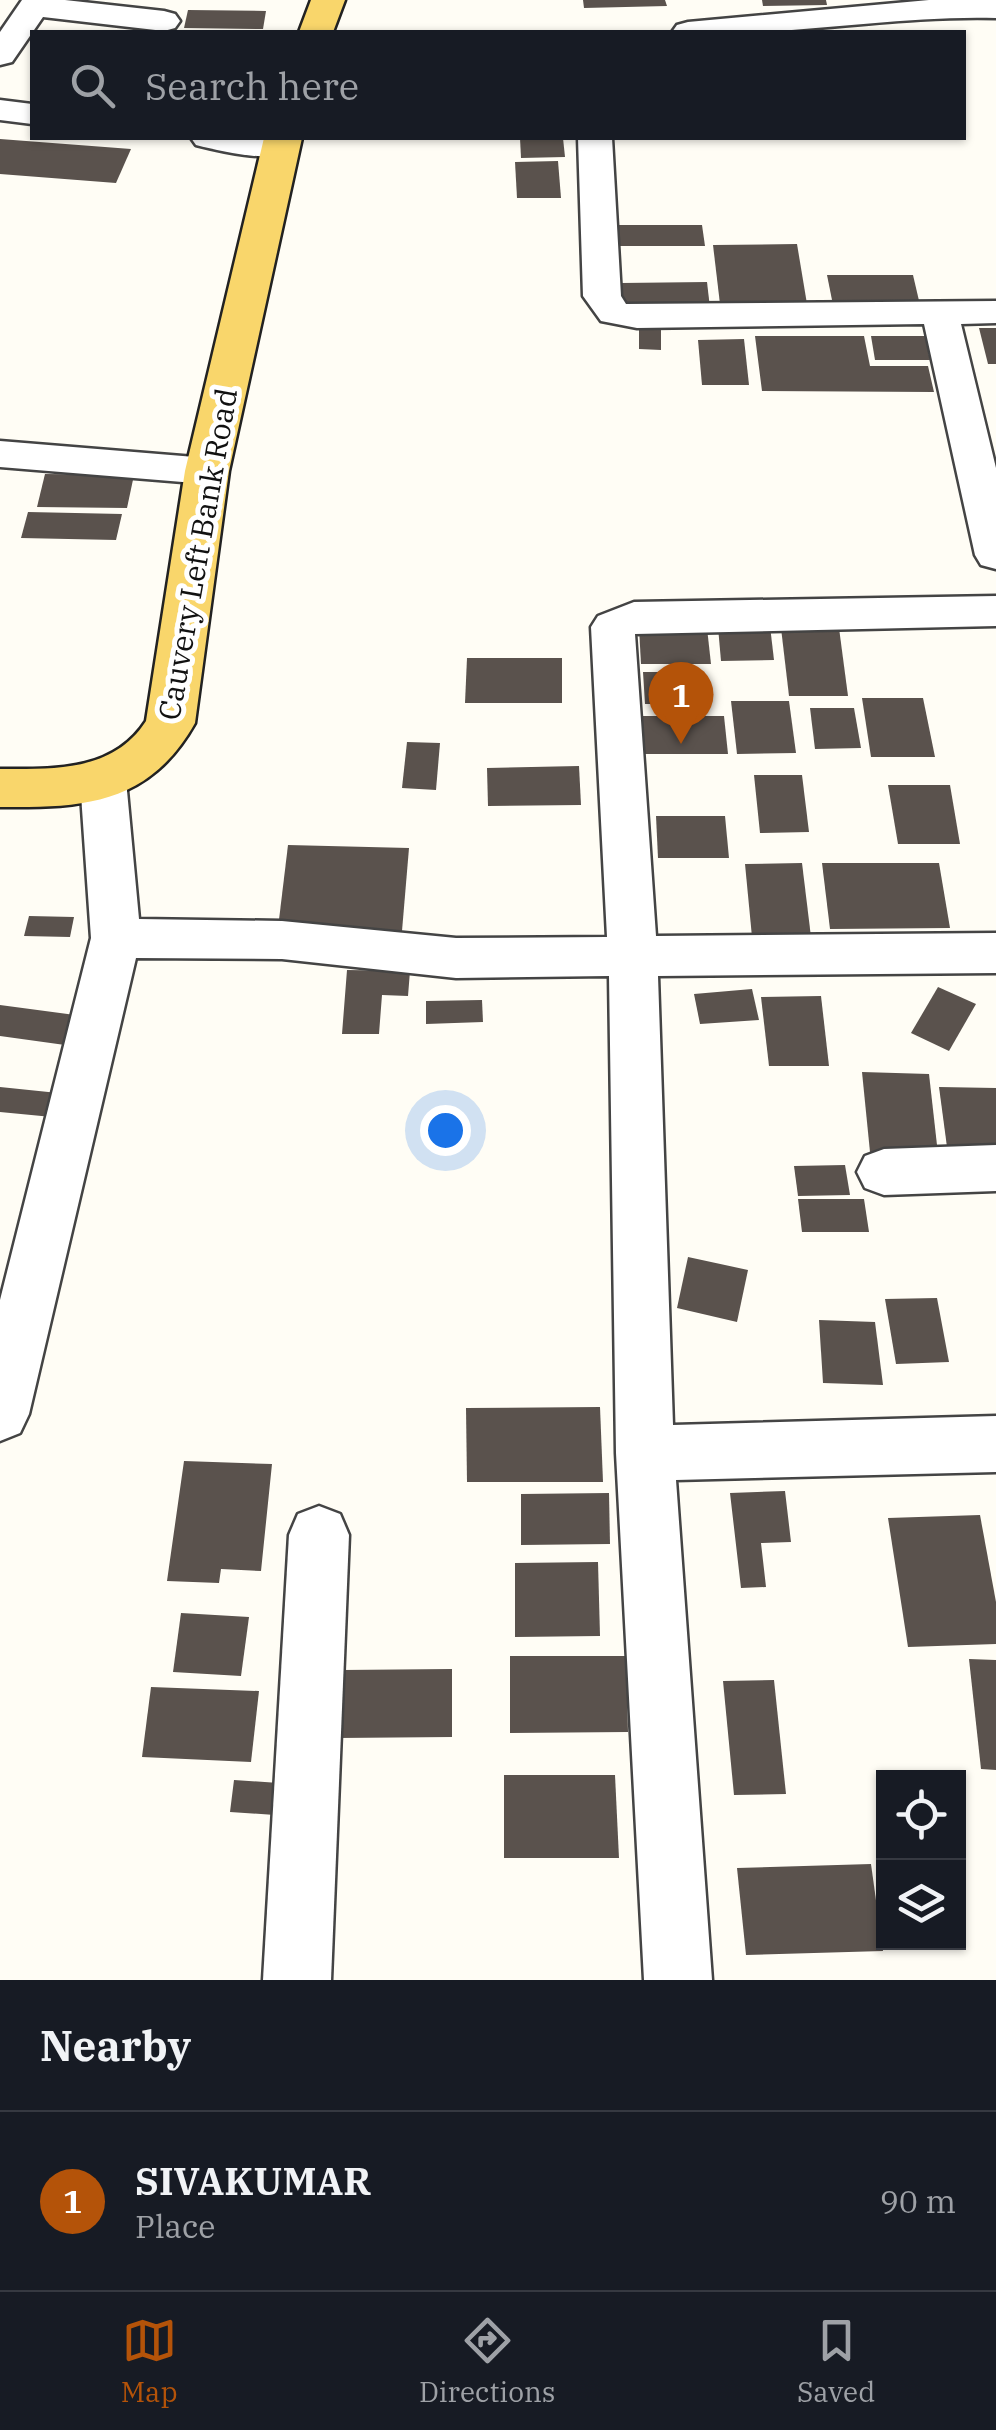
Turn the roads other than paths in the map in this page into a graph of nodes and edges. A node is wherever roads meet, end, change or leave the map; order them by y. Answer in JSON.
{"nodes":[{"id":1,"x":328,"y":0,"type":"edge"},
{"id":2,"x":36,"y":3,"type":"edge"},
{"id":3,"x":996,"y":8,"type":"edge"},
{"id":4,"x":164,"y":21,"type":"dead end"},
{"id":5,"x":317,"y":30,"type":"edge"},
{"id":6,"x":710,"y":30,"type":"edge"},
{"id":7,"x":0,"y":55,"type":"edge"},
{"id":8,"x":0,"y":110,"type":"edge"},
{"id":9,"x":30,"y":114,"type":"edge"},
{"id":10,"x":244,"y":140,"type":"edge"},
{"id":11,"x":595,"y":140,"type":"edge"},
{"id":12,"x":281,"y":142,"type":"edge"},
{"id":13,"x":996,"y":312,"type":"edge"},
{"id":14,"x":940,"y":313,"type":"junction"},
{"id":15,"x":983,"y":445,"type":"edge"},
{"id":16,"x":0,"y":454,"type":"edge"},
{"id":17,"x":207,"y":471,"type":"junction"},
{"id":18,"x":996,"y":555,"type":"edge"},
{"id":19,"x":996,"y":611,"type":"edge"},
{"id":20,"x":103,"y":780,"type":"junction"},
{"id":21,"x":0,"y":788,"type":"edge"},
{"id":22,"x":116,"y":938,"type":"junction"},
{"id":23,"x":996,"y":952,"type":"edge"},
{"id":24,"x":633,"y":959,"type":"junction"},
{"id":25,"x":996,"y":1168,"type":"edge"},
{"id":26,"x":884,"y":1172,"type":"dead end"},
{"id":27,"x":0,"y":1414,"type":"edge"},
{"id":28,"x":996,"y":1444,"type":"edge"},
{"id":29,"x":645,"y":1454,"type":"junction"},
{"id":30,"x":318,"y":1535,"type":"dead end"},
{"id":31,"x":296,"y":1980,"type":"edge"},
{"id":32,"x":678,"y":1980,"type":"edge"}],
"edges":[{"from":1,"to":5,"type":"main road"},
{"from":2,"to":4,"type":"street"},
{"from":2,"to":7,"type":"street"},
{"from":3,"to":6,"type":"street"},
{"from":8,"to":9,"type":"street"},
{"from":10,"to":12,"type":"street"},
{"from":11,"to":14,"type":"street"},
{"from":12,"to":17,"type":"main road","name":"Cauvery Left Bank Road"},
{"from":13,"to":14,"type":"street"},
{"from":14,"to":15,"type":"street"},
{"from":15,"to":18,"type":"street"},
{"from":16,"to":17,"type":"street"},
{"from":17,"to":20,"type":"main road","name":"Cauvery Left Bank Road"},
{"from":19,"to":24,"type":"street"},
{"from":20,"to":21,"type":"main road","name":"Cauvery Left Bank Road"},
{"from":20,"to":22,"type":"street"},
{"from":22,"to":24,"type":"street"},
{"from":22,"to":27,"type":"street"},
{"from":23,"to":24,"type":"street"},
{"from":24,"to":29,"type":"street"},
{"from":25,"to":26,"type":"street"},
{"from":28,"to":29,"type":"street"},
{"from":29,"to":32,"type":"street"},
{"from":30,"to":31,"type":"street"}]}
